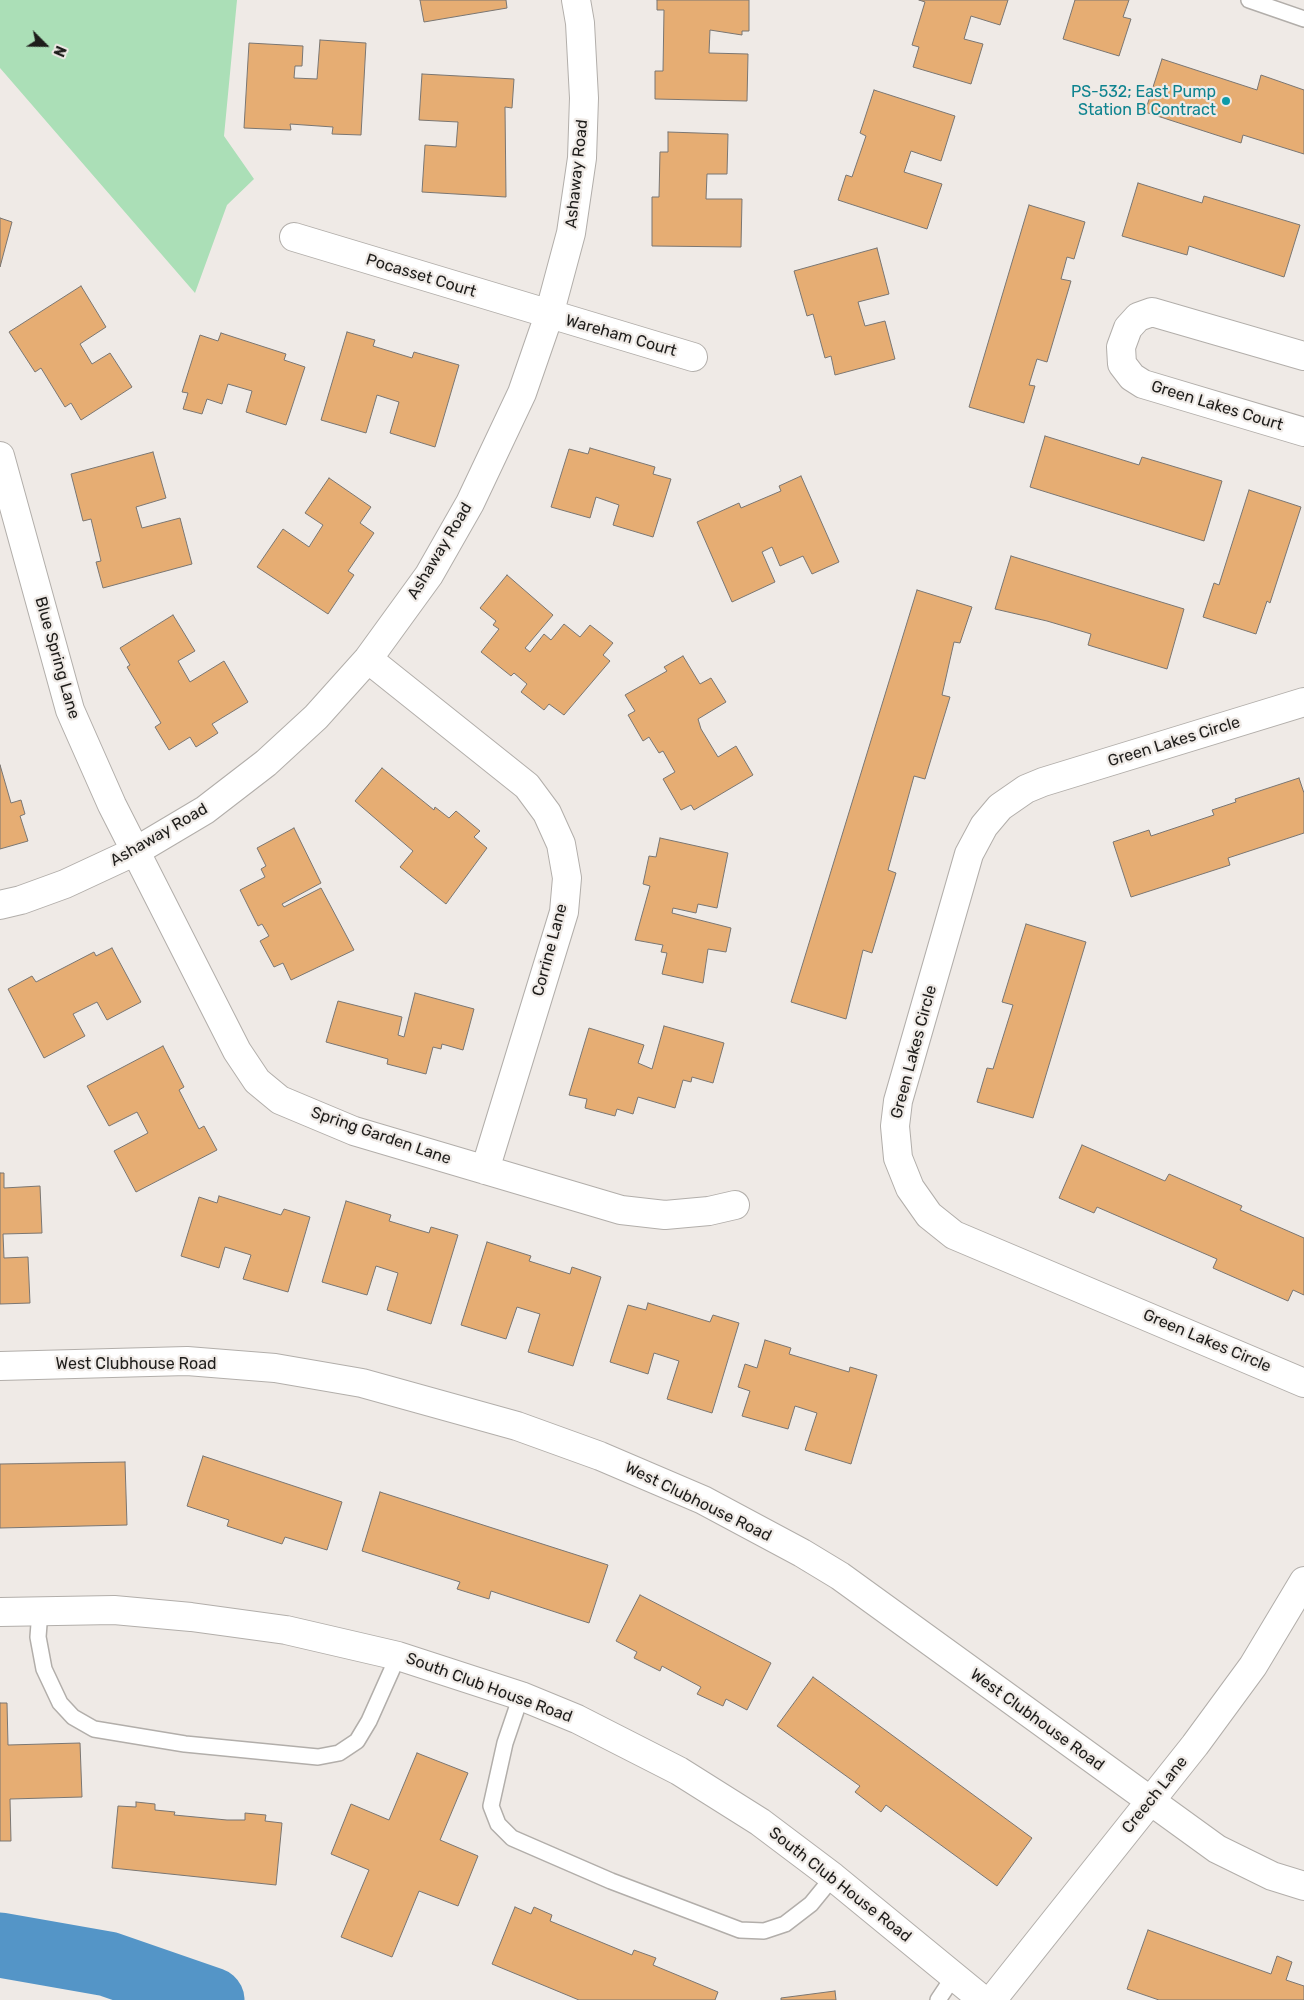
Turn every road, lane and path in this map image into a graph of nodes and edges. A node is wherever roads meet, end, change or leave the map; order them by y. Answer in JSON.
{"nodes":[{"id":1,"x":576,"y":0,"type":"edge"},
{"id":2,"x":1249,"y":0,"type":"edge"},
{"id":3,"x":1304,"y":19,"type":"edge"},
{"id":4,"x":294,"y":237,"type":"dead end"},
{"id":5,"x":549,"y":315,"type":"junction"},
{"id":6,"x":1304,"y":356,"type":"edge"},
{"id":7,"x":693,"y":357,"type":"dead end"},
{"id":8,"x":1304,"y":432,"type":"edge"},
{"id":9,"x":0,"y":456,"type":"edge"},
{"id":10,"x":368,"y":659,"type":"junction"},
{"id":11,"x":1304,"y":702,"type":"edge"},
{"id":12,"x":136,"y":851,"type":"junction"},
{"id":13,"x":0,"y":905,"type":"edge"},
{"id":14,"x":485,"y":1170,"type":"junction"},
{"id":15,"x":735,"y":1205,"type":"dead end"},
{"id":16,"x":0,"y":1366,"type":"edge"},
{"id":17,"x":1304,"y":1383,"type":"edge"},
{"id":18,"x":1304,"y":1581,"type":"edge"},
{"id":19,"x":40,"y":1610,"type":"junction"},
{"id":20,"x":0,"y":1612,"type":"edge"},
{"id":21,"x":398,"y":1656,"type":"junction"},
{"id":22,"x":520,"y":1696,"type":"junction"},
{"id":23,"x":1149,"y":1802,"type":"junction"},
{"id":24,"x":833,"y":1876,"type":"junction"},
{"id":25,"x":1304,"y":1886,"type":"edge"},
{"id":26,"x":954,"y":1976,"type":"junction"},
{"id":27,"x":938,"y":2000,"type":"edge"},
{"id":28,"x":983,"y":2000,"type":"edge"},
{"id":29,"x":992,"y":2000,"type":"edge"}],
"edges":[{"from":1,"to":5,"type":"street","name":"Ashaway Road"},
{"from":2,"to":3,"type":"lane"},
{"from":4,"to":5,"type":"street","name":"Pocasset Court"},
{"from":5,"to":7,"type":"street","name":"Wareham Court"},
{"from":5,"to":10,"type":"street","name":"Ashaway Road"},
{"from":6,"to":8,"type":"street","name":"Green Lakes Court"},
{"from":9,"to":12,"type":"street","name":"Blue Spring Lane"},
{"from":10,"to":12,"type":"street","name":"Ashaway Road"},
{"from":10,"to":14,"type":"street","name":"Corrine Lane"},
{"from":11,"to":17,"type":"street","name":"Green Lakes Circle"},
{"from":12,"to":13,"type":"street","name":"Ashaway Road"},
{"from":12,"to":14,"type":"street","name":"Spring Garden Lane"},
{"from":14,"to":15,"type":"street","name":"Spring Garden Lane"},
{"from":16,"to":23,"type":"street","name":"West Clubhouse Road"},
{"from":18,"to":23,"type":"street","name":"Creech Lane"},
{"from":19,"to":20,"type":"street","name":"South Club House Road"},
{"from":19,"to":21,"type":"street","name":"South Club House Road"},
{"from":19,"to":21,"type":"lane"},
{"from":21,"to":22,"type":"street","name":"South Club House Road"},
{"from":22,"to":24,"type":"street","name":"South Club House Road"},
{"from":22,"to":24,"type":"lane"},
{"from":23,"to":25,"type":"street","name":"West Clubhouse Road"},
{"from":23,"to":29,"type":"street","name":"Creech Lane"},
{"from":24,"to":26,"type":"street","name":"South Club House Road"},
{"from":26,"to":27,"type":"lane"},
{"from":26,"to":28,"type":"street","name":"South Club House Road"}]}
